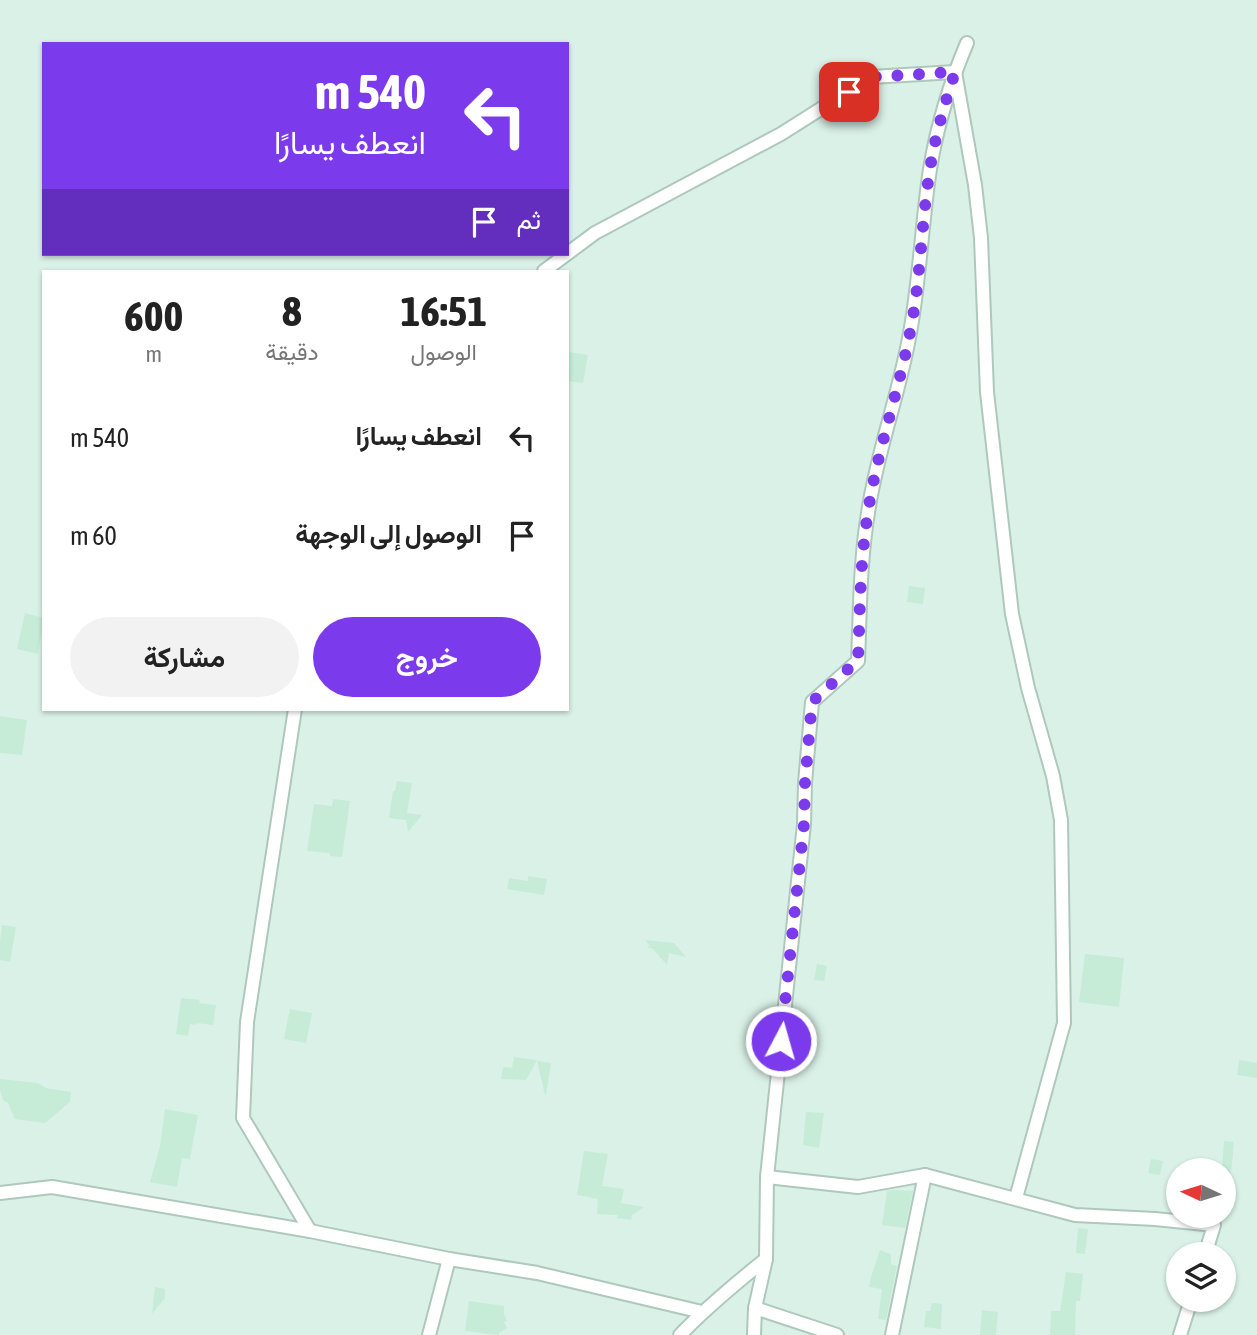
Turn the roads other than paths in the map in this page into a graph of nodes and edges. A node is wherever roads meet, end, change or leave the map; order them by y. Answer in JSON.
{"nodes":[{"id":1,"x":968,"y":43,"type":"dead end"},
{"id":2,"x":955,"y":72,"type":"junction"},
{"id":3,"x":569,"y":252,"type":"edge"},
{"id":4,"x":564,"y":256,"type":"edge"},
{"id":5,"x":545,"y":270,"type":"edge"},
{"id":6,"x":295,"y":711,"type":"edge"},
{"id":7,"x":925,"y":1175,"type":"junction"},
{"id":8,"x":767,"y":1177,"type":"junction"},
{"id":9,"x":0,"y":1194,"type":"edge"},
{"id":10,"x":1016,"y":1198,"type":"junction"},
{"id":11,"x":310,"y":1231,"type":"junction"},
{"id":12,"x":1209,"y":1242,"type":"edge"},
{"id":13,"x":449,"y":1259,"type":"junction"},
{"id":14,"x":766,"y":1259,"type":"junction"},
{"id":15,"x":755,"y":1308,"type":"junction"},
{"id":16,"x":702,"y":1312,"type":"junction"},
{"id":17,"x":1187,"y":1312,"type":"edge"},
{"id":18,"x":429,"y":1335,"type":"edge"},
{"id":19,"x":680,"y":1335,"type":"edge"},
{"id":20,"x":754,"y":1335,"type":"edge"},
{"id":21,"x":837,"y":1335,"type":"edge"},
{"id":22,"x":892,"y":1335,"type":"edge"},
{"id":23,"x":1180,"y":1335,"type":"edge"}],
"edges":[{"from":1,"to":2,"type":"street"},
{"from":2,"to":3,"type":"street"},
{"from":2,"to":8,"type":"street"},
{"from":2,"to":10,"type":"street"},
{"from":4,"to":5,"type":"street"},
{"from":6,"to":11,"type":"street"},
{"from":7,"to":8,"type":"street"},
{"from":7,"to":10,"type":"street"},
{"from":7,"to":22,"type":"street"},
{"from":8,"to":14,"type":"street"},
{"from":9,"to":11,"type":"street"},
{"from":10,"to":12,"type":"street"},
{"from":11,"to":13,"type":"street"},
{"from":13,"to":16,"type":"street"},
{"from":13,"to":18,"type":"street"},
{"from":14,"to":15,"type":"street"},
{"from":14,"to":16,"type":"street"},
{"from":15,"to":20,"type":"street"},
{"from":15,"to":21,"type":"street"},
{"from":16,"to":19,"type":"street"},
{"from":17,"to":23,"type":"street"}]}
